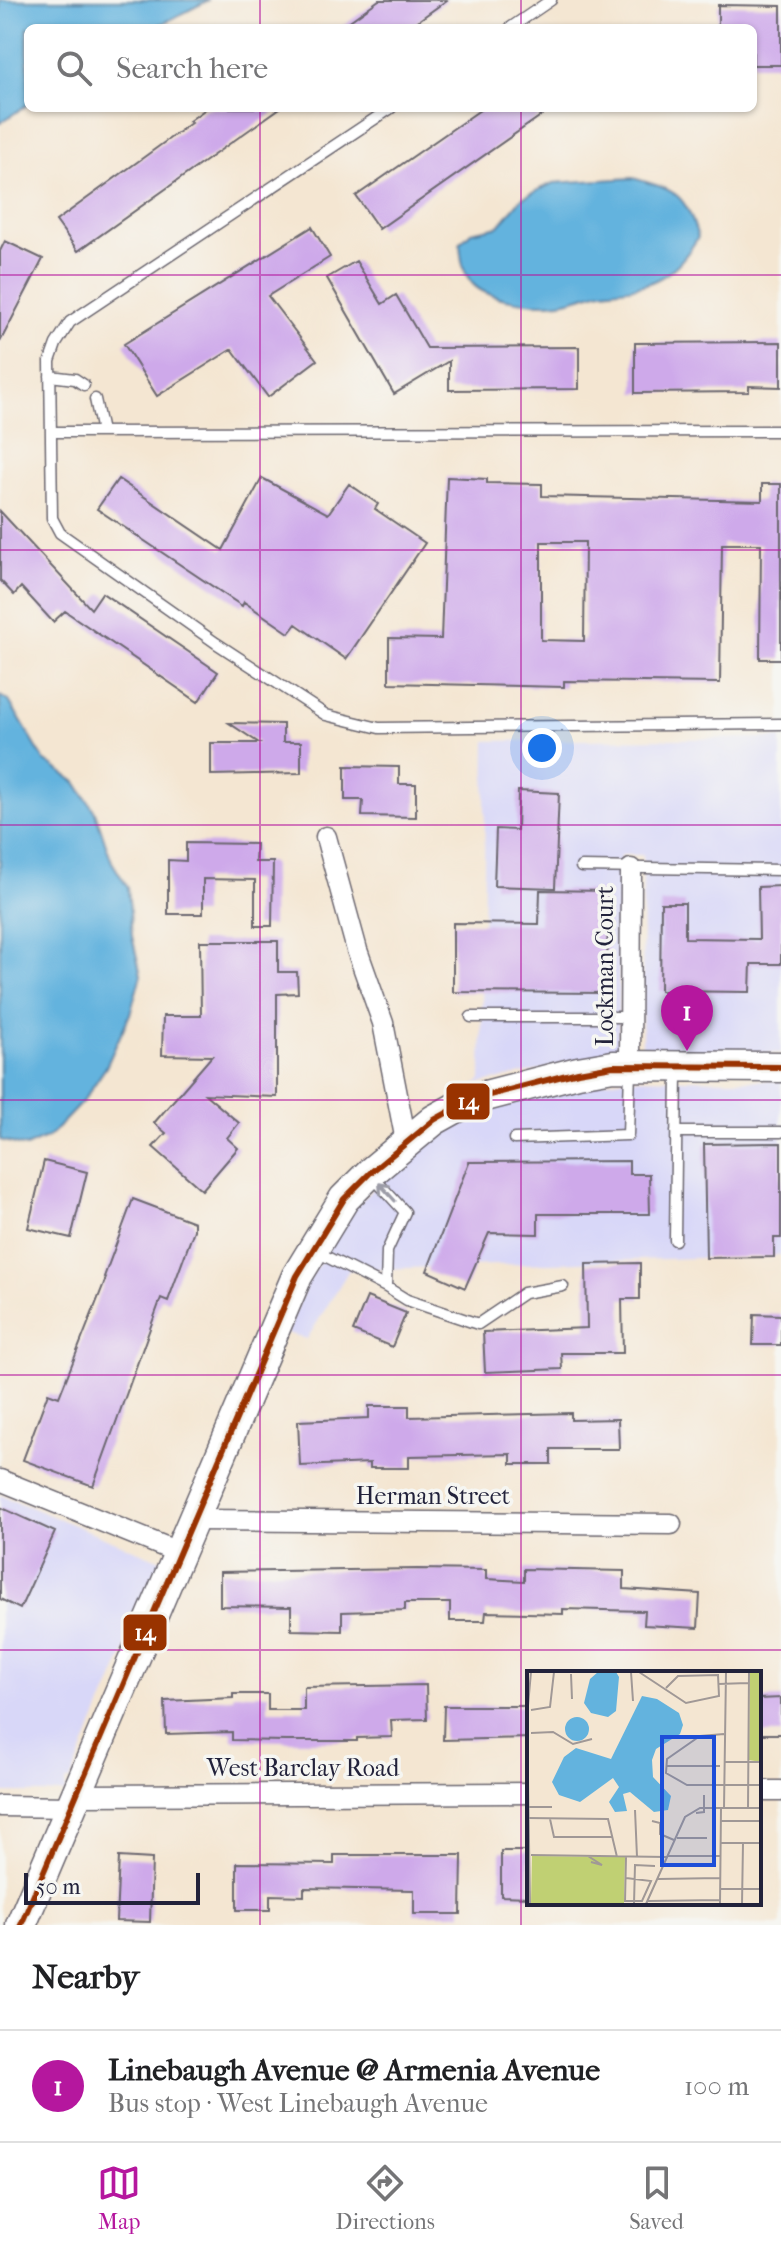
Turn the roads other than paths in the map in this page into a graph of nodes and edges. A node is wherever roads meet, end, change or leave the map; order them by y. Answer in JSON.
{"nodes":[{"id":1,"x":551,"y":0,"type":"edge"},
{"id":2,"x":516,"y":24,"type":"edge"},
{"id":3,"x":385,"y":112,"type":"edge"},
{"id":4,"x":50,"y":376,"type":"junction"},
{"id":5,"x":84,"y":385,"type":"dead end"},
{"id":6,"x":95,"y":399,"type":"dead end"},
{"id":7,"x":781,"y":431,"type":"edge"},
{"id":8,"x":51,"y":432,"type":"junction"},
{"id":9,"x":102,"y":432,"type":"junction"},
{"id":10,"x":781,"y":724,"type":"edge"},
{"id":11,"x":326,"y":837,"type":"dead end"},
{"id":12,"x":581,"y":867,"type":"dead end"},
{"id":13,"x":631,"y":869,"type":"junction"},
{"id":14,"x":781,"y":870,"type":"edge"},
{"id":15,"x":471,"y":1017,"type":"dead end"},
{"id":16,"x":631,"y":1017,"type":"junction"},
{"id":17,"x":630,"y":1064,"type":"junction"},
{"id":18,"x":677,"y":1065,"type":"junction"},
{"id":19,"x":781,"y":1067,"type":"edge"},
{"id":20,"x":676,"y":1132,"type":"junction"},
{"id":21,"x":781,"y":1132,"type":"edge"},
{"id":22,"x":514,"y":1139,"type":"dead end"},
{"id":23,"x":406,"y":1141,"type":"junction"},
{"id":24,"x":370,"y":1173,"type":"junction"},
{"id":25,"x":675,"y":1240,"type":"dead end"},
{"id":26,"x":313,"y":1250,"type":"junction"},
{"id":27,"x":563,"y":1286,"type":"dead end"},
{"id":28,"x":386,"y":1287,"type":"junction"},
{"id":29,"x":0,"y":1480,"type":"edge"},
{"id":30,"x":194,"y":1520,"type":"junction"},
{"id":31,"x":671,"y":1524,"type":"dead end"},
{"id":32,"x":180,"y":1553,"type":"junction"},
{"id":33,"x":527,"y":1793,"type":"edge"},
{"id":34,"x":75,"y":1801,"type":"junction"},
{"id":35,"x":0,"y":1806,"type":"edge"},
{"id":36,"x":21,"y":1925,"type":"edge"}],
"edges":[{"from":1,"to":2,"type":"lane"},
{"from":3,"to":4,"type":"lane"},
{"from":4,"to":5,"type":"lane"},
{"from":4,"to":8,"type":"lane"},
{"from":6,"to":9,"type":"lane"},
{"from":7,"to":9,"type":"lane"},
{"from":8,"to":9,"type":"lane"},
{"from":8,"to":10,"type":"lane"},
{"from":11,"to":23,"type":"street"},
{"from":12,"to":13,"type":"lane"},
{"from":13,"to":14,"type":"lane"},
{"from":13,"to":16,"type":"street","name":"Lockman Court"},
{"from":15,"to":16,"type":"lane"},
{"from":16,"to":17,"type":"street","name":"Lockman Court"},
{"from":17,"to":18,"type":"main road"},
{"from":17,"to":22,"type":"lane"},
{"from":17,"to":23,"type":"main road"},
{"from":18,"to":19,"type":"main road"},
{"from":18,"to":20,"type":"lane"},
{"from":20,"to":21,"type":"lane"},
{"from":20,"to":25,"type":"lane"},
{"from":23,"to":24,"type":"main road"},
{"from":24,"to":26,"type":"main road"},
{"from":28,"to":24,"type":"lane","one_way":true},
{"from":26,"to":28,"type":"lane"},
{"from":26,"to":30,"type":"main road"},
{"from":27,"to":28,"type":"lane"},
{"from":29,"to":32,"type":"street"},
{"from":30,"to":31,"type":"street","name":"Herman Street"},
{"from":30,"to":32,"type":"main road"},
{"from":32,"to":34,"type":"main road"},
{"from":33,"to":34,"type":"street","name":"West Barclay Road"},
{"from":34,"to":35,"type":"street","name":"West Barclay Road"},
{"from":34,"to":36,"type":"main road"}]}
